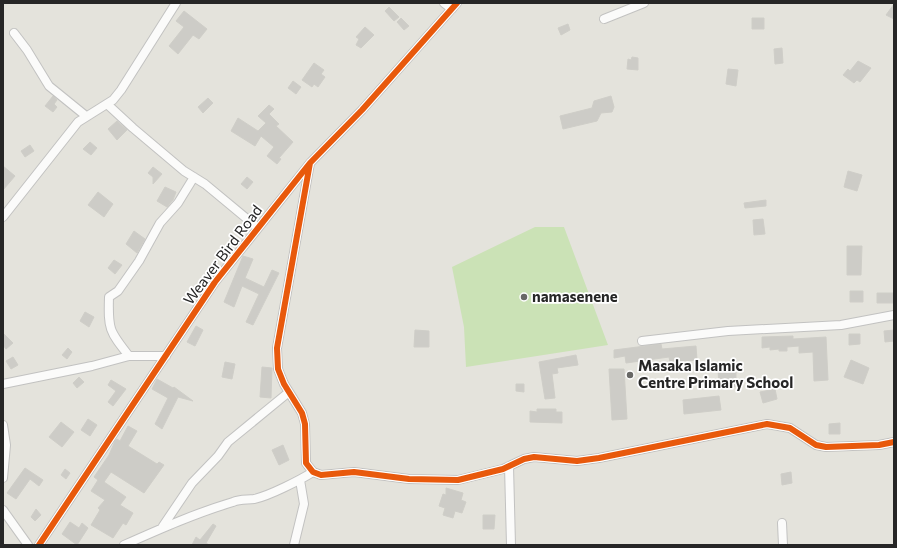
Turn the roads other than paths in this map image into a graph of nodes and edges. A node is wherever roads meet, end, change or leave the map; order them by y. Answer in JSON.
{"nodes":[{"id":1,"x":176,"y":3,"type":"edge"},
{"id":2,"x":444,"y":3,"type":"edge"},
{"id":3,"x":644,"y":3,"type":"edge"},
{"id":4,"x":454,"y":6,"type":"edge"},
{"id":5,"x":604,"y":19,"type":"dead end"},
{"id":6,"x":14,"y":33,"type":"dead end"},
{"id":7,"x":107,"y":104,"type":"junction"},
{"id":8,"x":86,"y":116,"type":"junction"},
{"id":9,"x":310,"y":163,"type":"junction"},
{"id":10,"x":194,"y":176,"type":"junction"},
{"id":11,"x":3,"y":217,"type":"edge"},
{"id":12,"x":258,"y":228,"type":"junction"},
{"id":13,"x":894,"y":315,"type":"edge"},
{"id":14,"x":642,"y":341,"type":"dead end"},
{"id":15,"x":128,"y":356,"type":"junction"},
{"id":16,"x":166,"y":356,"type":"junction"},
{"id":17,"x":3,"y":384,"type":"edge"},
{"id":18,"x":289,"y":392,"type":"junction"},
{"id":19,"x":3,"y":425,"type":"edge"},
{"id":20,"x":894,"y":442,"type":"edge"},
{"id":21,"x":509,"y":466,"type":"junction"},
{"id":22,"x":313,"y":472,"type":"junction"},
{"id":23,"x":3,"y":478,"type":"edge"},
{"id":24,"x":300,"y":480,"type":"junction"},
{"id":25,"x":3,"y":510,"type":"edge"},
{"id":26,"x":782,"y":523,"type":"dead end"},
{"id":27,"x":163,"y":526,"type":"junction"},
{"id":28,"x":28,"y":545,"type":"edge"},
{"id":29,"x":39,"y":545,"type":"edge"},
{"id":30,"x":124,"y":545,"type":"edge"},
{"id":31,"x":294,"y":545,"type":"edge"},
{"id":32,"x":511,"y":545,"type":"edge"},
{"id":33,"x":783,"y":545,"type":"edge"}],
"edges":[{"from":1,"to":7,"type":"street"},
{"from":2,"to":4,"type":"street"},
{"from":3,"to":5,"type":"street"},
{"from":4,"to":9,"type":"street","name":"Weaver Bird Road"},
{"from":6,"to":8,"type":"street"},
{"from":7,"to":8,"type":"street"},
{"from":7,"to":10,"type":"street"},
{"from":8,"to":11,"type":"street"},
{"from":9,"to":12,"type":"street","name":"Weaver Bird Road"},
{"from":9,"to":18,"type":"street"},
{"from":10,"to":12,"type":"street"},
{"from":10,"to":15,"type":"street"},
{"from":12,"to":16,"type":"street","name":"Weaver Bird Road"},
{"from":13,"to":14,"type":"street"},
{"from":15,"to":16,"type":"street"},
{"from":15,"to":17,"type":"street"},
{"from":16,"to":29,"type":"street","name":"Weaver Bird Road"},
{"from":18,"to":22,"type":"street"},
{"from":18,"to":27,"type":"street"},
{"from":19,"to":23,"type":"street"},
{"from":20,"to":21,"type":"street"},
{"from":21,"to":22,"type":"street"},
{"from":21,"to":32,"type":"street"},
{"from":22,"to":24,"type":"street"},
{"from":24,"to":27,"type":"street"},
{"from":24,"to":31,"type":"street"},
{"from":25,"to":28,"type":"street"},
{"from":26,"to":33,"type":"street"},
{"from":27,"to":30,"type":"street"}]}
